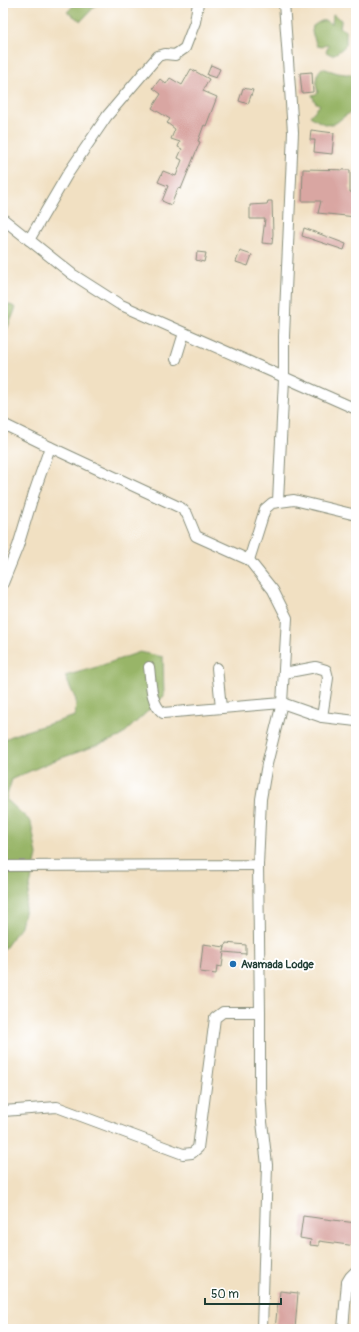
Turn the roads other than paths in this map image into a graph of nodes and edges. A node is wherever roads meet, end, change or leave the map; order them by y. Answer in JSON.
{"nodes":[{"id":1,"x":198,"y":3,"type":"edge"},
{"id":2,"x":284,"y":3,"type":"edge"},
{"id":3,"x":3,"y":219,"type":"edge"},
{"id":4,"x":29,"y":240,"type":"junction"},
{"id":5,"x":184,"y":333,"type":"junction"},
{"id":6,"x":176,"y":359,"type":"dead end"},
{"id":7,"x":284,"y":379,"type":"junction"},
{"id":8,"x":356,"y":409,"type":"edge"},
{"id":9,"x":3,"y":424,"type":"edge"},
{"id":10,"x":50,"y":447,"type":"junction"},
{"id":11,"x":278,"y":501,"type":"junction"},
{"id":12,"x":356,"y":515,"type":"edge"},
{"id":13,"x":249,"y":560,"type":"junction"},
{"id":14,"x":3,"y":583,"type":"edge"},
{"id":15,"x":150,"y":666,"type":"dead end"},
{"id":16,"x":217,"y":668,"type":"dead end"},
{"id":17,"x":284,"y":673,"type":"junction"},
{"id":18,"x":282,"y":703,"type":"junction"},
{"id":19,"x":221,"y":708,"type":"junction"},
{"id":20,"x":322,"y":717,"type":"junction"},
{"id":21,"x":356,"y":721,"type":"edge"},
{"id":22,"x":258,"y":865,"type":"junction"},
{"id":23,"x":3,"y":866,"type":"edge"},
{"id":24,"x":260,"y":1012,"type":"junction"},
{"id":25,"x":3,"y":1111,"type":"edge"},
{"id":26,"x":356,"y":1272,"type":"edge"},
{"id":27,"x":262,"y":1329,"type":"edge"},
{"id":28,"x":343,"y":1329,"type":"edge"}],
"edges":[{"from":1,"to":4,"type":"street"},
{"from":2,"to":7,"type":"street"},
{"from":3,"to":4,"type":"street"},
{"from":4,"to":5,"type":"street"},
{"from":5,"to":6,"type":"street"},
{"from":5,"to":7,"type":"street"},
{"from":7,"to":8,"type":"street"},
{"from":7,"to":11,"type":"street"},
{"from":9,"to":10,"type":"street"},
{"from":10,"to":13,"type":"street"},
{"from":10,"to":14,"type":"street"},
{"from":11,"to":12,"type":"street"},
{"from":11,"to":13,"type":"street"},
{"from":13,"to":17,"type":"street"},
{"from":15,"to":19,"type":"street"},
{"from":16,"to":19,"type":"street"},
{"from":17,"to":18,"type":"street"},
{"from":17,"to":20,"type":"street"},
{"from":18,"to":19,"type":"street"},
{"from":18,"to":20,"type":"street"},
{"from":18,"to":22,"type":"street"},
{"from":20,"to":21,"type":"street"},
{"from":22,"to":23,"type":"street"},
{"from":22,"to":24,"type":"street"},
{"from":24,"to":25,"type":"street"},
{"from":24,"to":27,"type":"street"},
{"from":26,"to":28,"type":"street"}]}
